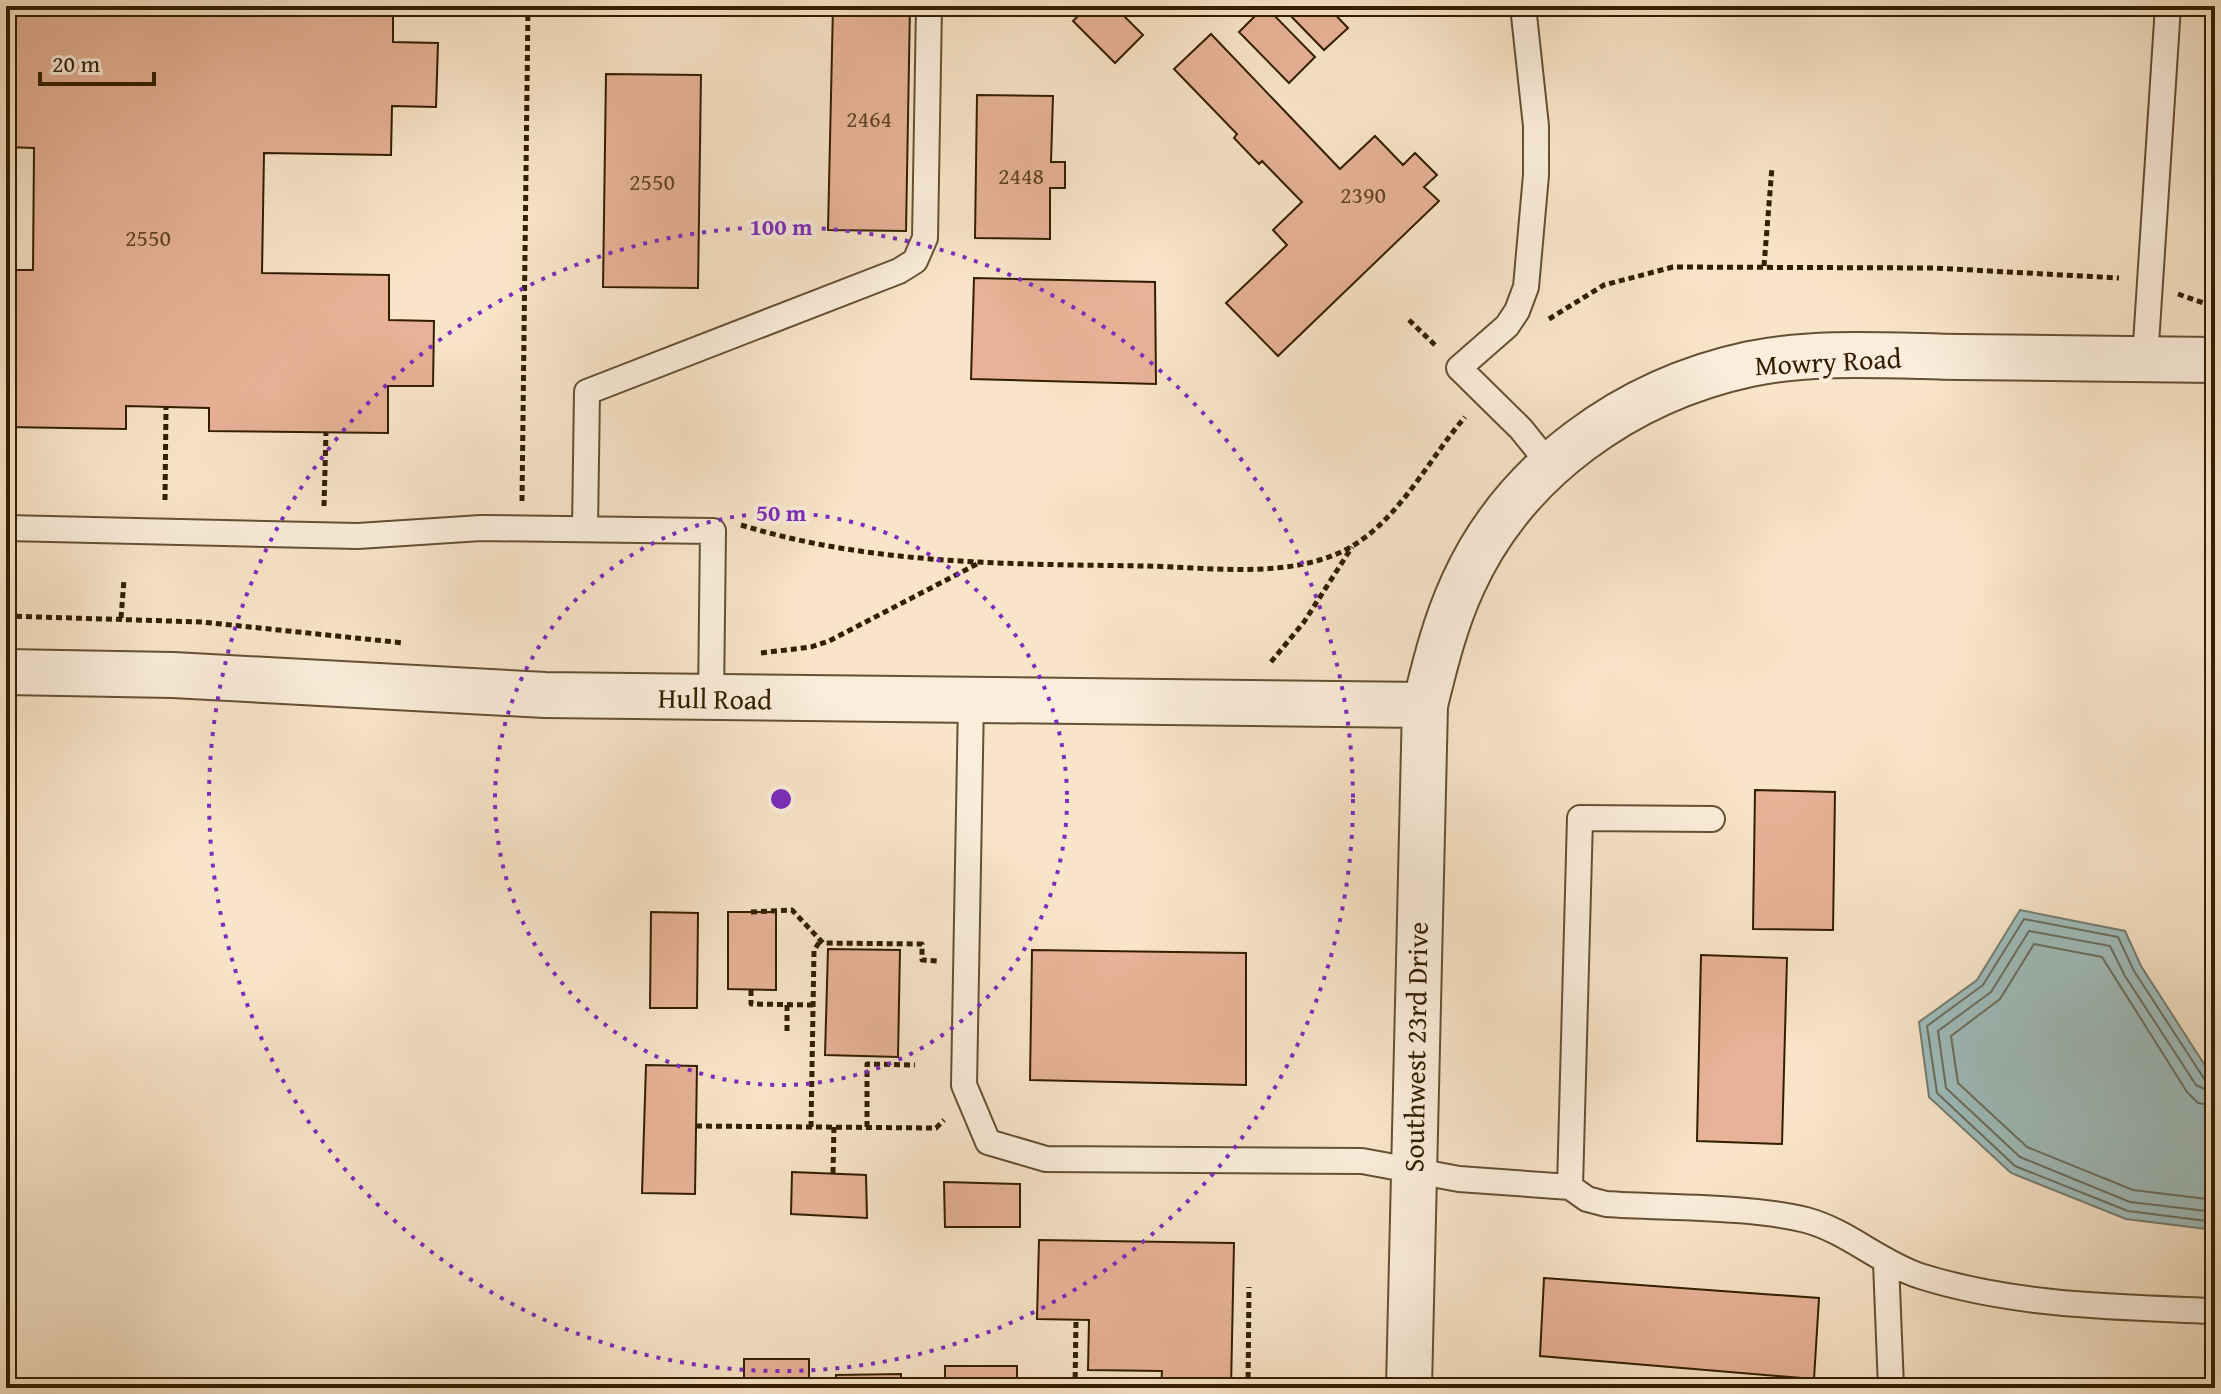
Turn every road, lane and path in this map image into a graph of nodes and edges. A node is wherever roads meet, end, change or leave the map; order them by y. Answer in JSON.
{"nodes":[{"id":1,"x":528,"y":6,"type":"edge"},
{"id":2,"x":929,"y":6,"type":"edge"},
{"id":3,"x":2168,"y":6,"type":"edge"},
{"id":4,"x":1520,"y":11,"type":"edge"},
{"id":5,"x":1772,"y":167,"type":"dead end"},
{"id":6,"x":1764,"y":266,"type":"junction"},
{"id":7,"x":2113,"y":276,"type":"dead end"},
{"id":8,"x":2182,"y":295,"type":"dead end"},
{"id":9,"x":2215,"y":307,"type":"edge"},
{"id":10,"x":1409,"y":320,"type":"dead end"},
{"id":11,"x":1541,"y":325,"type":"dead end"},
{"id":12,"x":1447,"y":356,"type":"dead end"},
{"id":13,"x":2145,"y":359,"type":"junction"},
{"id":14,"x":2215,"y":360,"type":"edge"},
{"id":15,"x":166,"y":407,"type":"dead end"},
{"id":16,"x":1461,"y":422,"type":"dead end"},
{"id":17,"x":6,"y":427,"type":"edge"},
{"id":18,"x":326,"y":433,"type":"dead end"},
{"id":19,"x":6,"y":437,"type":"edge"},
{"id":20,"x":1550,"y":465,"type":"junction"},
{"id":21,"x":522,"y":502,"type":"dead end"},
{"id":22,"x":164,"y":505,"type":"dead end"},
{"id":23,"x":324,"y":507,"type":"dead end"},
{"id":24,"x":728,"y":520,"type":"dead end"},
{"id":25,"x":6,"y":528,"type":"edge"},
{"id":26,"x":585,"y":529,"type":"junction"},
{"id":27,"x":1353,"y":546,"type":"junction"},
{"id":28,"x":979,"y":563,"type":"junction"},
{"id":29,"x":124,"y":580,"type":"dead end"},
{"id":30,"x":6,"y":616,"type":"edge"},
{"id":31,"x":121,"y":618,"type":"junction"},
{"id":32,"x":417,"y":644,"type":"dead end"},
{"id":33,"x":754,"y":654,"type":"dead end"},
{"id":34,"x":6,"y":672,"type":"edge"},
{"id":35,"x":711,"y":698,"type":"junction"},
{"id":36,"x":971,"y":700,"type":"junction"},
{"id":37,"x":1237,"y":703,"type":"junction"},
{"id":38,"x":1425,"y":705,"type":"junction"},
{"id":39,"x":1712,"y":819,"type":"dead end"},
{"id":40,"x":751,"y":912,"type":"dead end"},
{"id":41,"x":821,"y":940,"type":"junction"},
{"id":42,"x":922,"y":960,"type":"dead end"},
{"id":43,"x":751,"y":990,"type":"dead end"},
{"id":44,"x":787,"y":1005,"type":"junction"},
{"id":45,"x":813,"y":1005,"type":"junction"},
{"id":46,"x":787,"y":1034,"type":"dead end"},
{"id":47,"x":867,"y":1057,"type":"dead end"},
{"id":48,"x":867,"y":1064,"type":"junction"},
{"id":49,"x":915,"y":1065,"type":"dead end"},
{"id":50,"x":969,"y":1098,"type":"junction"},
{"id":51,"x":696,"y":1126,"type":"dead end"},
{"id":52,"x":811,"y":1127,"type":"junction"},
{"id":53,"x":834,"y":1127,"type":"junction"},
{"id":54,"x":867,"y":1127,"type":"junction"},
{"id":55,"x":1413,"y":1170,"type":"junction"},
{"id":56,"x":833,"y":1173,"type":"dead end"},
{"id":57,"x":1570,"y":1187,"type":"junction"},
{"id":58,"x":1886,"y":1262,"type":"junction"},
{"id":59,"x":1249,"y":1287,"type":"dead end"},
{"id":60,"x":2215,"y":1311,"type":"edge"},
{"id":61,"x":1076,"y":1320,"type":"dead end"},
{"id":62,"x":1075,"y":1388,"type":"edge"},
{"id":63,"x":1248,"y":1388,"type":"edge"},
{"id":64,"x":1409,"y":1388,"type":"edge"},
{"id":65,"x":1891,"y":1388,"type":"edge"}],
"edges":[{"from":1,"to":21,"type":"path"},
{"from":2,"to":26,"type":"lane"},
{"from":3,"to":13,"type":"lane"},
{"from":4,"to":20,"type":"lane"},
{"from":5,"to":6,"type":"path"},
{"from":6,"to":7,"type":"path"},
{"from":6,"to":11,"type":"path"},
{"from":8,"to":9,"type":"path"},
{"from":10,"to":12,"type":"path"},
{"from":13,"to":14,"type":"street","name":"Mowry Road"},
{"from":13,"to":20,"type":"street","name":"Mowry Road"},
{"from":15,"to":22,"type":"path"},
{"from":16,"to":27,"type":"path"},
{"from":17,"to":19,"type":"path"},
{"from":18,"to":23,"type":"path"},
{"from":20,"to":38,"type":"street","name":"Mowry Road"},
{"from":24,"to":28,"type":"path"},
{"from":25,"to":26,"type":"lane"},
{"from":26,"to":35,"type":"lane"},
{"from":27,"to":28,"type":"path"},
{"from":27,"to":37,"type":"path"},
{"from":28,"to":33,"type":"path"},
{"from":29,"to":31,"type":"path"},
{"from":30,"to":31,"type":"path"},
{"from":31,"to":32,"type":"path"},
{"from":34,"to":35,"type":"street","name":"Hull Road"},
{"from":35,"to":36,"type":"street","name":"Hull Road"},
{"from":36,"to":37,"type":"street","name":"Hull Road"},
{"from":36,"to":50,"type":"lane"},
{"from":37,"to":38,"type":"street","name":"Hull Road"},
{"from":38,"to":55,"type":"street","name":"Southwest 23rd Drive"},
{"from":39,"to":57,"type":"lane"},
{"from":40,"to":41,"type":"path"},
{"from":41,"to":42,"type":"path"},
{"from":41,"to":45,"type":"path"},
{"from":43,"to":44,"type":"path"},
{"from":44,"to":45,"type":"path"},
{"from":44,"to":46,"type":"path"},
{"from":45,"to":52,"type":"path"},
{"from":47,"to":48,"type":"path"},
{"from":48,"to":49,"type":"path"},
{"from":48,"to":54,"type":"path"},
{"from":50,"to":54,"type":"path"},
{"from":50,"to":55,"type":"lane"},
{"from":51,"to":52,"type":"path"},
{"from":52,"to":53,"type":"path"},
{"from":53,"to":54,"type":"path"},
{"from":53,"to":56,"type":"path"},
{"from":55,"to":57,"type":"lane"},
{"from":55,"to":64,"type":"street","name":"Southwest 23rd Drive"},
{"from":57,"to":58,"type":"lane"},
{"from":58,"to":60,"type":"lane"},
{"from":58,"to":65,"type":"lane"},
{"from":59,"to":63,"type":"path"},
{"from":61,"to":62,"type":"path"}]}
